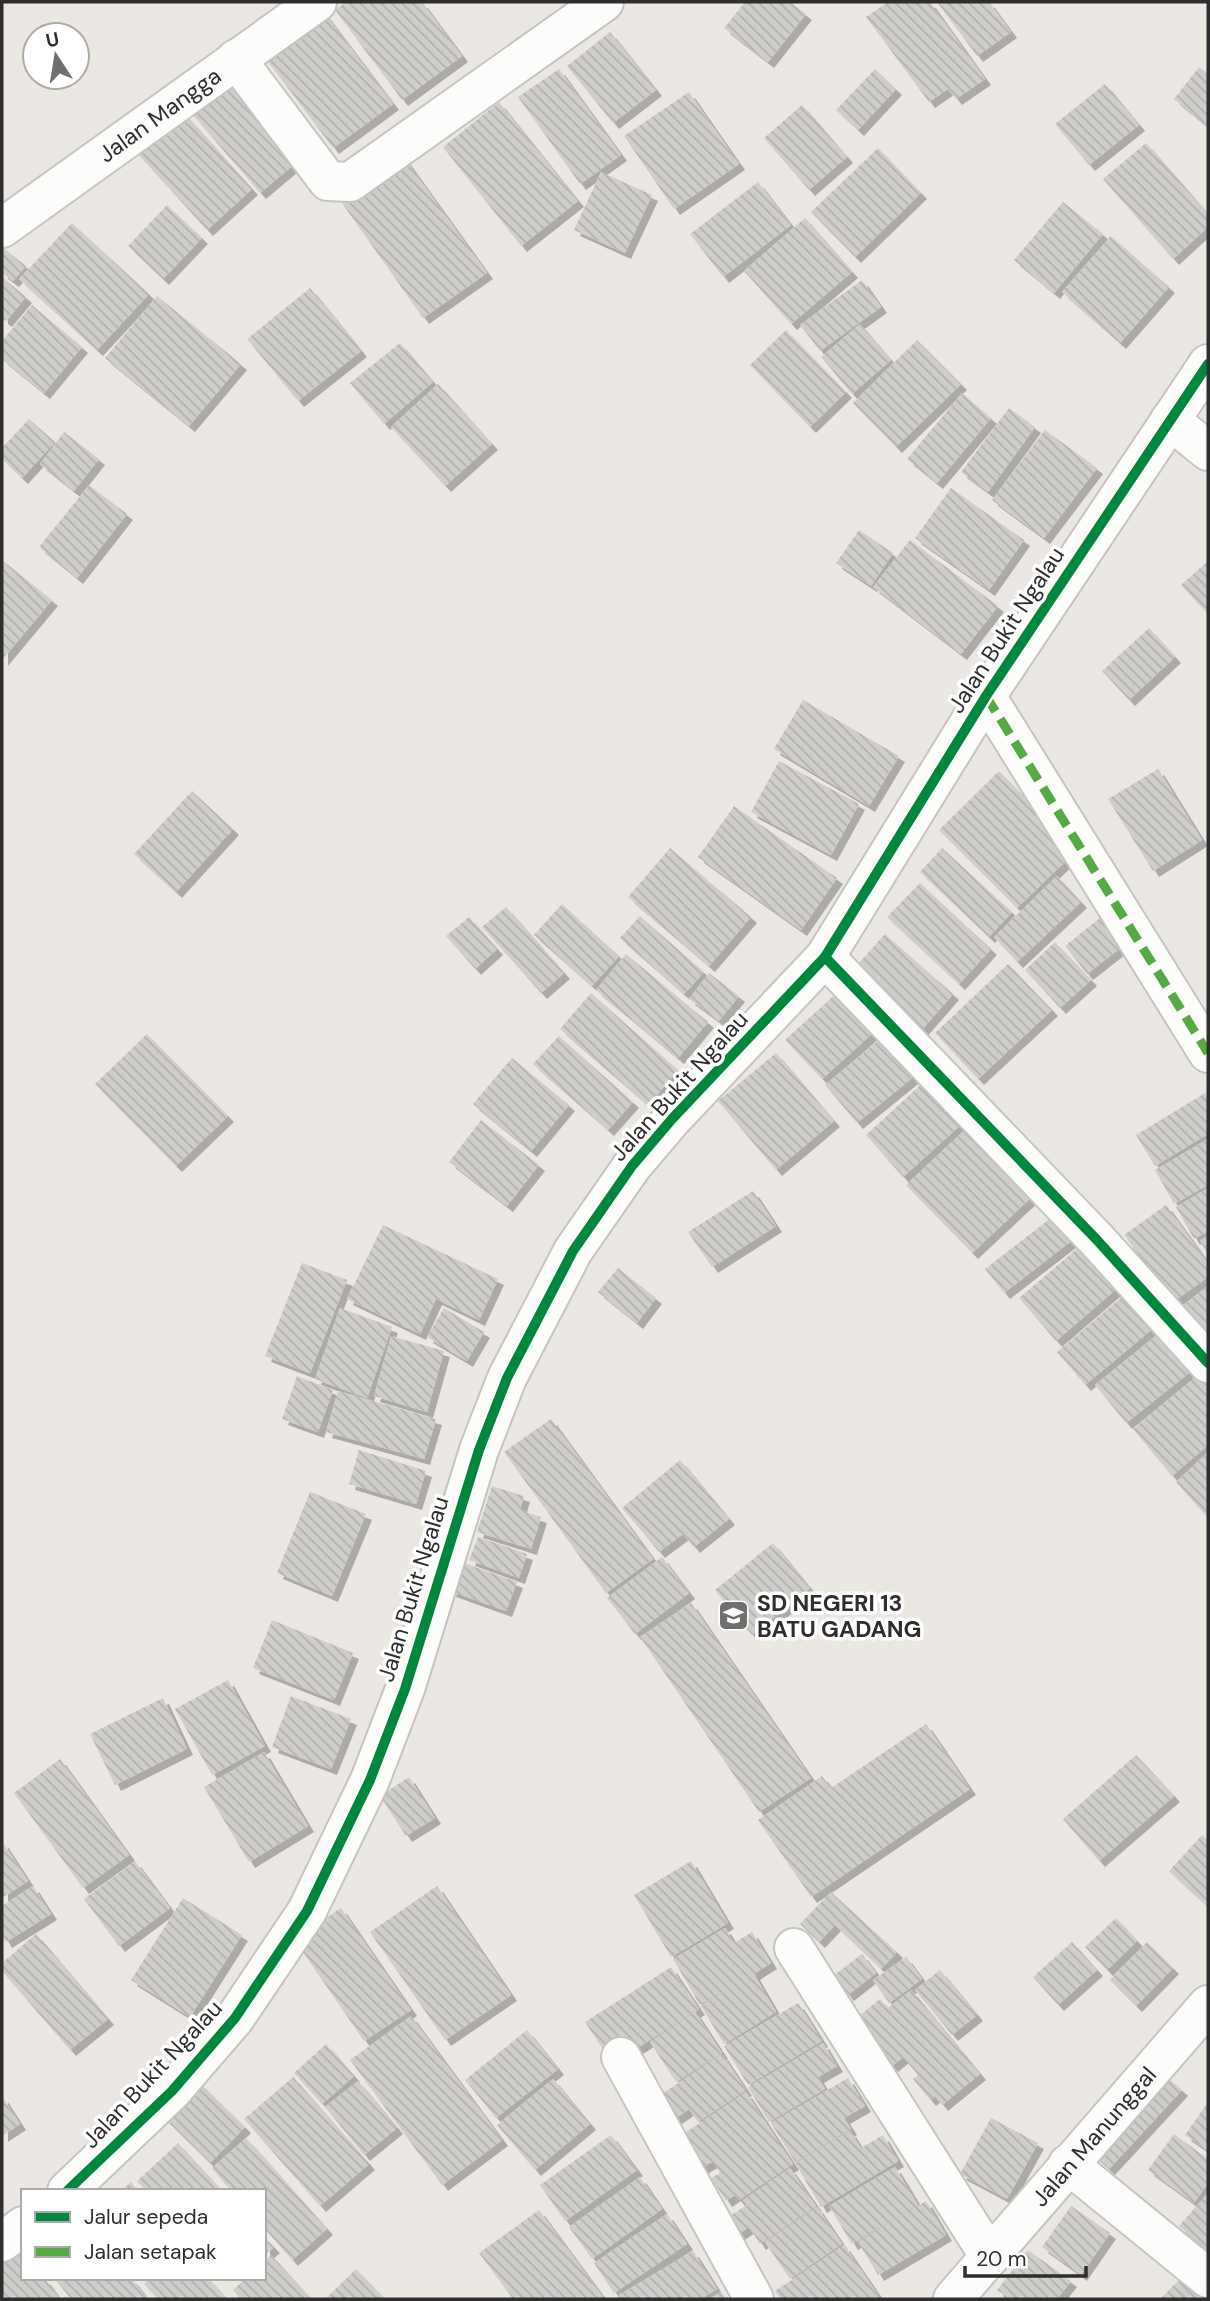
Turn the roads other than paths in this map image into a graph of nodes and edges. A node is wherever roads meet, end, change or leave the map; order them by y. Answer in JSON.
{"nodes":[{"id":1,"x":317,"y":2,"type":"edge"},
{"id":2,"x":604,"y":2,"type":"edge"},
{"id":3,"x":236,"y":59,"type":"junction"},
{"id":4,"x":2,"y":228,"type":"edge"},
{"id":5,"x":1208,"y":364,"type":"edge"},
{"id":6,"x":1170,"y":420,"type":"junction"},
{"id":7,"x":1208,"y":451,"type":"edge"},
{"id":8,"x":986,"y":696,"type":"junction"},
{"id":9,"x":825,"y":957,"type":"junction"},
{"id":10,"x":1208,"y":1054,"type":"edge"},
{"id":11,"x":1208,"y":1363,"type":"edge"},
{"id":12,"x":794,"y":1948,"type":"dead end"},
{"id":13,"x":1208,"y":2005,"type":"edge"},
{"id":14,"x":621,"y":2057,"type":"dead end"},
{"id":15,"x":1068,"y":2164,"type":"junction"},
{"id":16,"x":69,"y":2189,"type":"edge"},
{"id":17,"x":21,"y":2228,"type":"edge"},
{"id":18,"x":2,"y":2242,"type":"edge"},
{"id":19,"x":990,"y":2257,"type":"junction"},
{"id":20,"x":1208,"y":2278,"type":"edge"},
{"id":21,"x":754,"y":2299,"type":"edge"},
{"id":22,"x":953,"y":2299,"type":"edge"}],
"edges":[{"from":1,"to":3,"type":"street","name":"Jalan Mangga"},
{"from":2,"to":3,"type":"street"},
{"from":3,"to":4,"type":"street","name":"Jalan Mangga"},
{"from":5,"to":6,"type":"street","name":"Jalan Bukit Ngalau"},
{"from":6,"to":7,"type":"street"},
{"from":6,"to":8,"type":"street","name":"Jalan Bukit Ngalau"},
{"from":8,"to":9,"type":"street","name":"Jalan Bukit Ngalau"},
{"from":8,"to":10,"type":"street"},
{"from":9,"to":11,"type":"street"},
{"from":9,"to":16,"type":"street","name":"Jalan Bukit Ngalau"},
{"from":12,"to":19,"type":"street"},
{"from":13,"to":15,"type":"street","name":"Jalan Manunggal"},
{"from":14,"to":21,"type":"street"},
{"from":15,"to":19,"type":"street","name":"Jalan Manunggal"},
{"from":15,"to":20,"type":"street"},
{"from":17,"to":18,"type":"street"},
{"from":19,"to":22,"type":"street","name":"Jalan Manunggal"}]}
